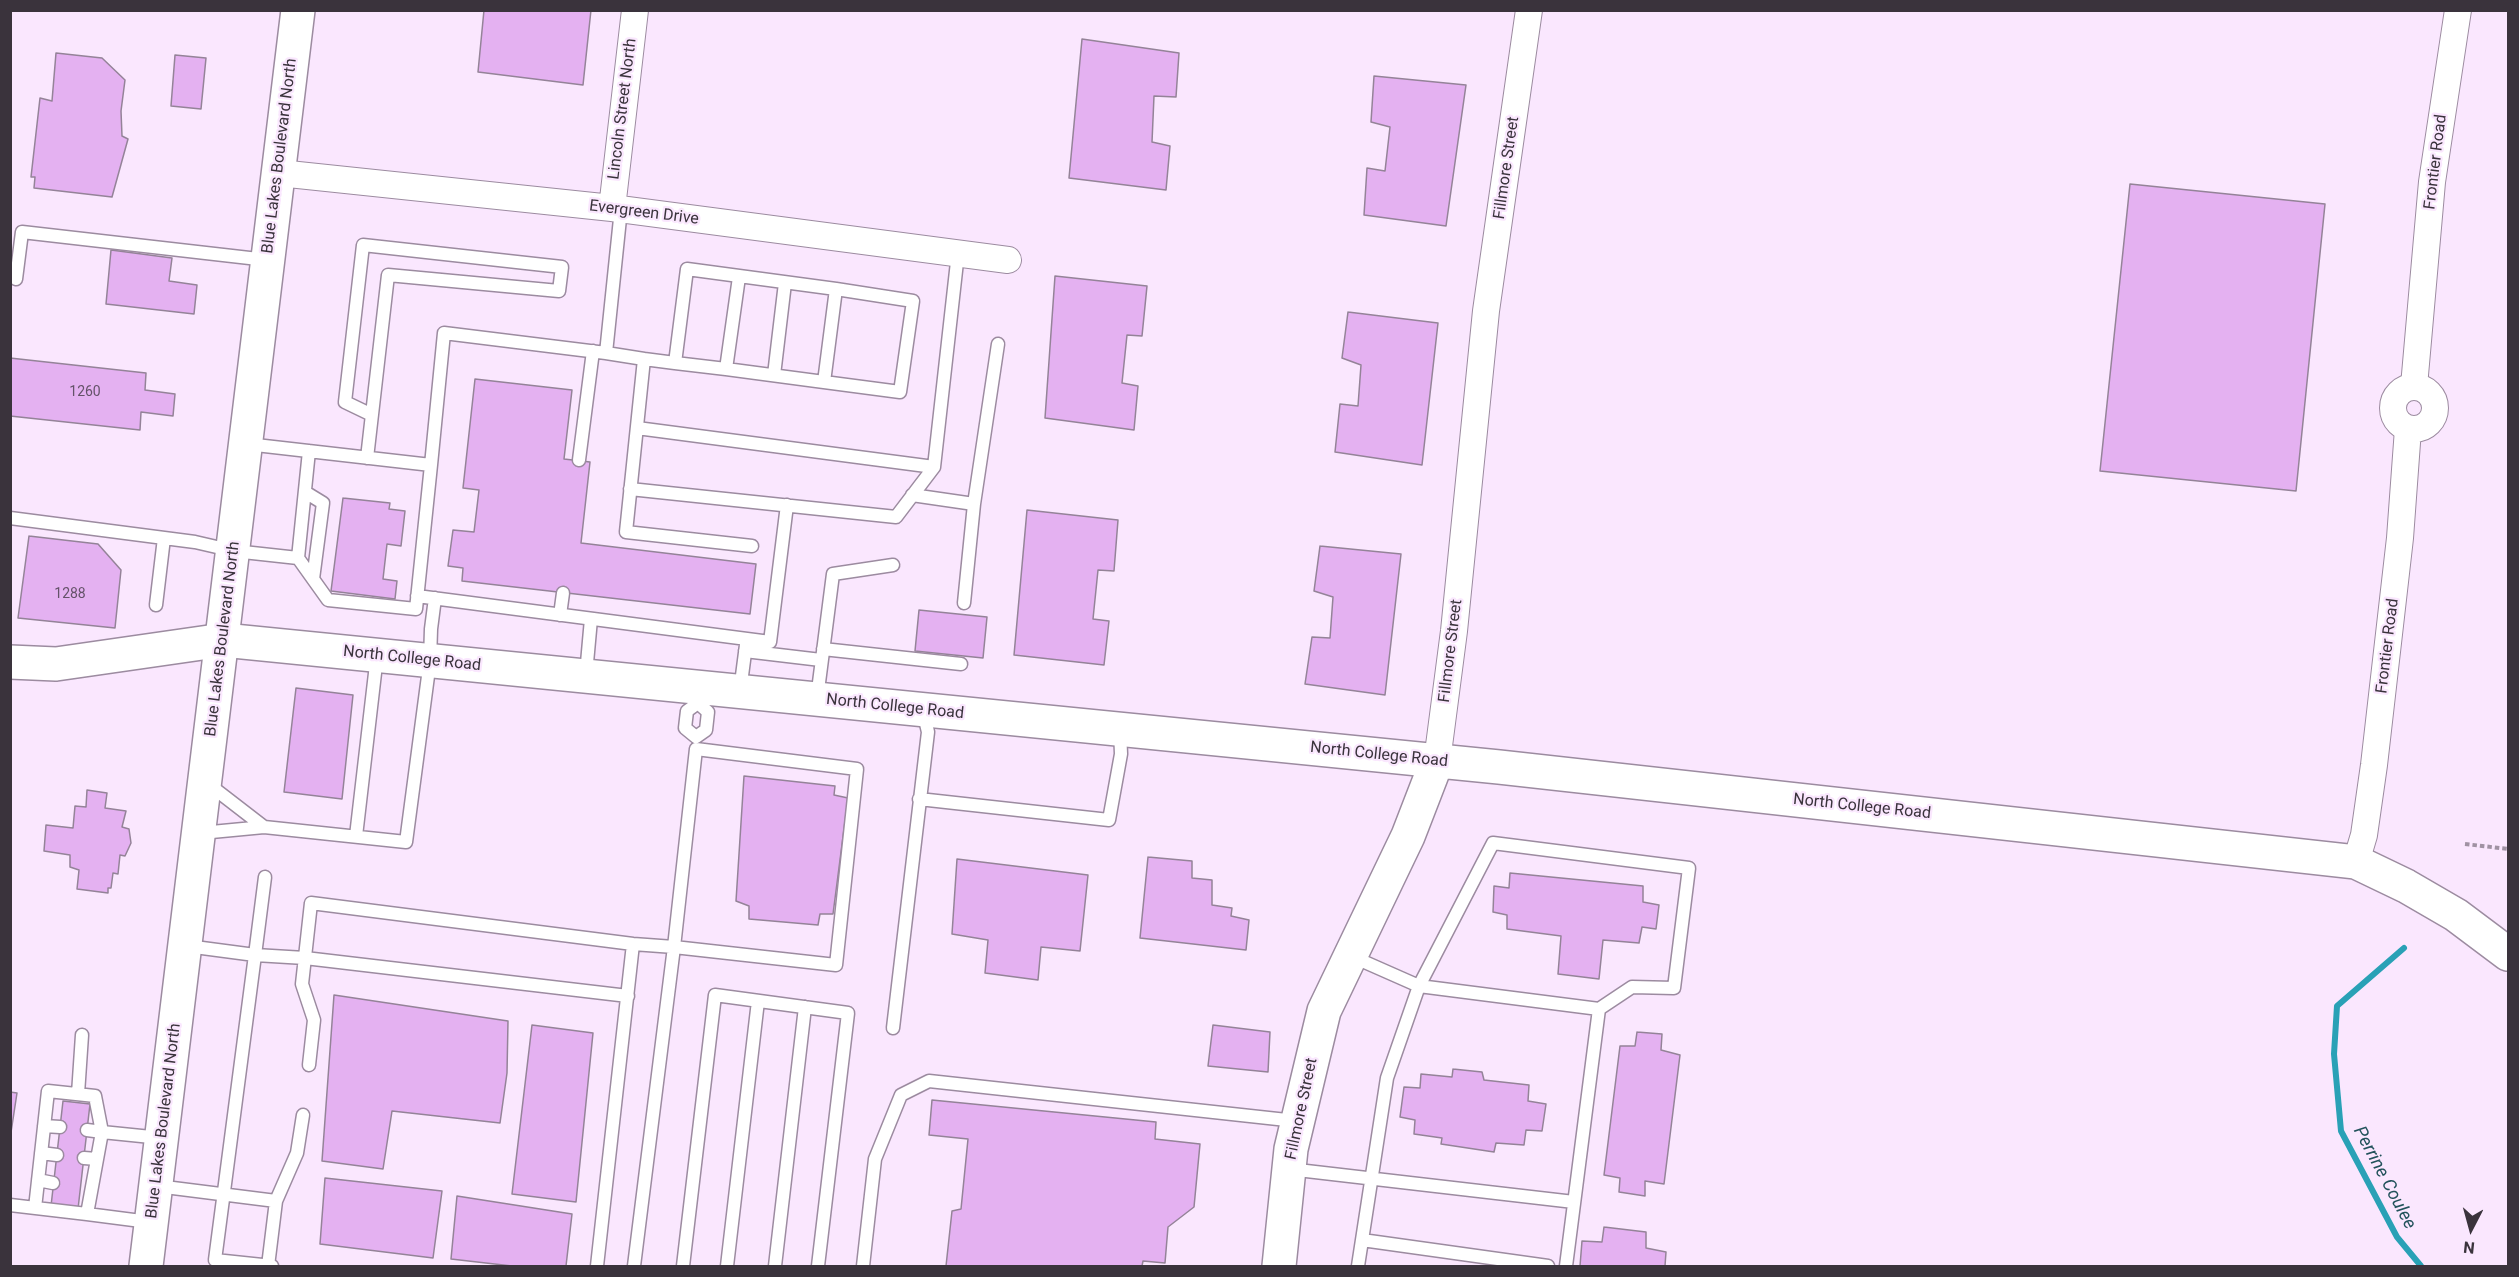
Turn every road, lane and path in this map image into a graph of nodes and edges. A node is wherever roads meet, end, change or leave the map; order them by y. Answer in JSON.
{"nodes":[{"id":1,"x":298,"y":10,"type":"edge"},
{"id":2,"x":635,"y":10,"type":"edge"},
{"id":3,"x":1529,"y":10,"type":"edge"},
{"id":4,"x":2458,"y":10,"type":"edge"},
{"id":5,"x":279,"y":173,"type":"junction"},
{"id":6,"x":616,"y":209,"type":"junction"},
{"id":7,"x":958,"y":253,"type":"junction"},
{"id":8,"x":1008,"y":260,"type":"dead end"},
{"id":9,"x":268,"y":261,"type":"junction"},
{"id":10,"x":739,"y":277,"type":"junction"},
{"id":11,"x":16,"y":279,"type":"dead end"},
{"id":12,"x":785,"y":283,"type":"junction"},
{"id":13,"x":836,"y":289,"type":"junction"},
{"id":14,"x":998,"y":344,"type":"dead end"},
{"id":15,"x":600,"y":352,"type":"junction"},
{"id":16,"x":644,"y":359,"type":"junction"},
{"id":17,"x":675,"y":363,"type":"junction"},
{"id":18,"x":726,"y":369,"type":"junction"},
{"id":19,"x":774,"y":375,"type":"junction"},
{"id":20,"x":824,"y":382,"type":"junction"},
{"id":21,"x":372,"y":415,"type":"junction"},
{"id":22,"x":637,"y":428,"type":"junction"},
{"id":23,"x":247,"y":444,"type":"junction"},
{"id":24,"x":309,"y":451,"type":"junction"},
{"id":25,"x":367,"y":458,"type":"junction"},
{"id":26,"x":579,"y":460,"type":"dead end"},
{"id":27,"x":431,"y":465,"type":"junction"},
{"id":28,"x":934,"y":467,"type":"junction"},
{"id":29,"x":630,"y":489,"type":"junction"},
{"id":30,"x":305,"y":492,"type":"junction"},
{"id":31,"x":912,"y":495,"type":"junction"},
{"id":32,"x":974,"y":504,"type":"junction"},
{"id":33,"x":787,"y":505,"type":"junction"},
{"id":34,"x":10,"y":518,"type":"edge"},
{"id":35,"x":164,"y":538,"type":"junction"},
{"id":36,"x":752,"y":546,"type":"dead end"},
{"id":37,"x":234,"y":551,"type":"junction"},
{"id":38,"x":298,"y":558,"type":"junction"},
{"id":39,"x":893,"y":566,"type":"dead end"},
{"id":40,"x":314,"y":579,"type":"junction"},
{"id":41,"x":563,"y":593,"type":"dead end"},
{"id":42,"x":417,"y":596,"type":"junction"},
{"id":43,"x":435,"y":598,"type":"junction"},
{"id":44,"x":964,"y":603,"type":"dead end"},
{"id":45,"x":156,"y":605,"type":"dead end"},
{"id":46,"x":560,"y":615,"type":"junction"},
{"id":47,"x":591,"y":618,"type":"junction"},
{"id":48,"x":223,"y":640,"type":"junction"},
{"id":49,"x":746,"y":645,"type":"junction"},
{"id":50,"x":822,"y":655,"type":"junction"},
{"id":51,"x":377,"y":656,"type":"junction"},
{"id":52,"x":430,"y":661,"type":"junction"},
{"id":53,"x":10,"y":662,"type":"edge"},
{"id":54,"x":961,"y":664,"type":"dead end"},
{"id":55,"x":585,"y":676,"type":"junction"},
{"id":56,"x":740,"y":692,"type":"junction"},
{"id":57,"x":699,"y":695,"type":"junction"},
{"id":58,"x":817,"y":699,"type":"junction"},
{"id":59,"x":923,"y":710,"type":"junction"},
{"id":60,"x":1119,"y":729,"type":"junction"},
{"id":61,"x":696,"y":743,"type":"junction"},
{"id":62,"x":1437,"y":761,"type":"junction"},
{"id":63,"x":206,"y":782,"type":"junction"},
{"id":64,"x":919,"y":799,"type":"junction"},
{"id":65,"x":264,"y":826,"type":"junction"},
{"id":66,"x":200,"y":833,"type":"junction"},
{"id":67,"x":356,"y":836,"type":"junction"},
{"id":68,"x":2465,"y":844,"type":"dead end"},
{"id":69,"x":2508,"y":849,"type":"edge"},
{"id":70,"x":2356,"y":862,"type":"junction"},
{"id":71,"x":265,"y":877,"type":"dead end"},
{"id":72,"x":633,"y":944,"type":"junction"},
{"id":73,"x":186,"y":945,"type":"junction"},
{"id":74,"x":674,"y":947,"type":"junction"},
{"id":75,"x":2508,"y":954,"type":"edge"},
{"id":76,"x":255,"y":955,"type":"junction"},
{"id":77,"x":1350,"y":955,"type":"junction"},
{"id":78,"x":304,"y":958,"type":"junction"},
{"id":79,"x":1419,"y":986,"type":"junction"},
{"id":80,"x":628,"y":996,"type":"junction"},
{"id":81,"x":758,"y":1000,"type":"junction"},
{"id":82,"x":805,"y":1007,"type":"junction"},
{"id":83,"x":1599,"y":1009,"type":"junction"},
{"id":84,"x":893,"y":1028,"type":"dead end"},
{"id":85,"x":82,"y":1035,"type":"dead end"},
{"id":86,"x":309,"y":1065,"type":"dead end"},
{"id":87,"x":78,"y":1094,"type":"junction"},
{"id":88,"x":303,"y":1115,"type":"dead end"},
{"id":89,"x":1298,"y":1121,"type":"junction"},
{"id":90,"x":44,"y":1126,"type":"junction"},
{"id":91,"x":60,"y":1127,"type":"dead end"},
{"id":92,"x":87,"y":1130,"type":"dead end"},
{"id":93,"x":102,"y":1132,"type":"junction"},
{"id":94,"x":162,"y":1138,"type":"junction"},
{"id":95,"x":41,"y":1153,"type":"junction"},
{"id":96,"x":57,"y":1155,"type":"dead end"},
{"id":97,"x":84,"y":1158,"type":"dead end"},
{"id":98,"x":97,"y":1159,"type":"junction"},
{"id":99,"x":1289,"y":1168,"type":"junction"},
{"id":100,"x":1371,"y":1179,"type":"junction"},
{"id":101,"x":38,"y":1180,"type":"junction"},
{"id":102,"x":53,"y":1183,"type":"dead end"},
{"id":103,"x":156,"y":1186,"type":"junction"},
{"id":104,"x":222,"y":1193,"type":"junction"},
{"id":105,"x":276,"y":1201,"type":"junction"},
{"id":106,"x":1574,"y":1202,"type":"junction"},
{"id":107,"x":10,"y":1205,"type":"edge"},
{"id":108,"x":35,"y":1208,"type":"junction"},
{"id":109,"x":87,"y":1214,"type":"junction"},
{"id":110,"x":152,"y":1222,"type":"junction"},
{"id":111,"x":1362,"y":1240,"type":"junction"},
{"id":112,"x":146,"y":1266,"type":"edge"},
{"id":113,"x":270,"y":1266,"type":"edge"},
{"id":114,"x":597,"y":1266,"type":"edge"},
{"id":115,"x":634,"y":1266,"type":"edge"},
{"id":116,"x":683,"y":1266,"type":"edge"},
{"id":117,"x":727,"y":1266,"type":"edge"},
{"id":118,"x":776,"y":1266,"type":"edge"},
{"id":119,"x":818,"y":1266,"type":"edge"},
{"id":120,"x":863,"y":1266,"type":"edge"},
{"id":121,"x":1279,"y":1266,"type":"edge"},
{"id":122,"x":1358,"y":1266,"type":"edge"},
{"id":123,"x":1548,"y":1266,"type":"edge"},
{"id":124,"x":1566,"y":1266,"type":"edge"}],
"edges":[{"from":1,"to":5,"type":"main road","name":"Blue Lakes Boulevard North"},
{"from":2,"to":6,"type":"street","name":"Lincoln Street North"},
{"from":3,"to":62,"type":"street","name":"Fillmore Street"},
{"from":4,"to":70,"type":"street","name":"Frontier Road"},
{"from":5,"to":6,"type":"street","name":"Evergreen Drive"},
{"from":5,"to":9,"type":"main road","name":"Blue Lakes Boulevard North"},
{"from":6,"to":7,"type":"street","name":"Evergreen Drive"},
{"from":6,"to":15,"type":"lane"},
{"from":7,"to":8,"type":"street","name":"Evergreen Drive"},
{"from":7,"to":28,"type":"lane"},
{"from":9,"to":11,"type":"lane"},
{"from":9,"to":23,"type":"main road","name":"Blue Lakes Boulevard North"},
{"from":10,"to":12,"type":"lane"},
{"from":10,"to":17,"type":"lane"},
{"from":10,"to":18,"type":"lane"},
{"from":12,"to":13,"type":"lane"},
{"from":12,"to":19,"type":"lane"},
{"from":13,"to":20,"type":"lane"},
{"from":13,"to":20,"type":"lane"},
{"from":14,"to":32,"type":"lane"},
{"from":15,"to":16,"type":"lane"},
{"from":15,"to":26,"type":"lane"},
{"from":15,"to":27,"type":"lane"},
{"from":16,"to":17,"type":"lane"},
{"from":16,"to":22,"type":"lane"},
{"from":17,"to":18,"type":"lane"},
{"from":18,"to":19,"type":"lane"},
{"from":19,"to":20,"type":"lane"},
{"from":21,"to":21,"type":"lane"},
{"from":21,"to":25,"type":"lane"},
{"from":22,"to":28,"type":"lane"},
{"from":22,"to":29,"type":"lane"},
{"from":23,"to":24,"type":"lane"},
{"from":23,"to":37,"type":"main road","name":"Blue Lakes Boulevard North"},
{"from":24,"to":25,"type":"lane"},
{"from":24,"to":30,"type":"lane"},
{"from":25,"to":27,"type":"lane"},
{"from":27,"to":42,"type":"lane"},
{"from":28,"to":31,"type":"lane"},
{"from":29,"to":33,"type":"lane"},
{"from":29,"to":36,"type":"lane"},
{"from":30,"to":38,"type":"lane"},
{"from":30,"to":40,"type":"lane"},
{"from":31,"to":32,"type":"lane"},
{"from":31,"to":33,"type":"lane"},
{"from":32,"to":44,"type":"lane"},
{"from":33,"to":49,"type":"lane"},
{"from":34,"to":35,"type":"lane"},
{"from":35,"to":37,"type":"lane"},
{"from":35,"to":45,"type":"lane"},
{"from":37,"to":38,"type":"lane"},
{"from":37,"to":48,"type":"main road","name":"Blue Lakes Boulevard North"},
{"from":38,"to":40,"type":"lane"},
{"from":39,"to":50,"type":"lane"},
{"from":40,"to":42,"type":"lane"},
{"from":41,"to":46,"type":"lane"},
{"from":42,"to":43,"type":"lane"},
{"from":43,"to":46,"type":"lane"},
{"from":43,"to":52,"type":"lane"},
{"from":46,"to":47,"type":"lane"},
{"from":47,"to":49,"type":"lane"},
{"from":47,"to":55,"type":"lane"},
{"from":48,"to":51,"type":"main road","name":"North College Road"},
{"from":48,"to":53,"type":"main road","name":"North College Road"},
{"from":48,"to":63,"type":"main road","name":"Blue Lakes Boulevard North"},
{"from":49,"to":50,"type":"lane"},
{"from":49,"to":56,"type":"lane"},
{"from":50,"to":54,"type":"lane"},
{"from":50,"to":58,"type":"lane"},
{"from":51,"to":52,"type":"main road","name":"North College Road"},
{"from":51,"to":67,"type":"lane"},
{"from":52,"to":55,"type":"main road","name":"North College Road"},
{"from":52,"to":67,"type":"lane"},
{"from":55,"to":57,"type":"main road","name":"North College Road"},
{"from":56,"to":57,"type":"main road","name":"North College Road"},
{"from":56,"to":58,"type":"main road","name":"North College Road"},
{"from":57,"to":61,"type":"lane"},
{"from":57,"to":61,"type":"lane"},
{"from":58,"to":59,"type":"main road","name":"North College Road"},
{"from":59,"to":60,"type":"main road","name":"North College Road"},
{"from":59,"to":64,"type":"lane"},
{"from":60,"to":62,"type":"main road","name":"North College Road"},
{"from":60,"to":64,"type":"lane"},
{"from":61,"to":74,"type":"lane"},
{"from":61,"to":74,"type":"lane"},
{"from":62,"to":70,"type":"main road","name":"North College Road"},
{"from":62,"to":77,"type":"main road","name":"Fillmore Street"},
{"from":63,"to":65,"type":"lane"},
{"from":63,"to":66,"type":"main road","name":"Blue Lakes Boulevard North"},
{"from":64,"to":84,"type":"lane"},
{"from":65,"to":66,"type":"lane"},
{"from":65,"to":67,"type":"lane"},
{"from":66,"to":73,"type":"main road","name":"Blue Lakes Boulevard North"},
{"from":68,"to":69,"type":"path"},
{"from":70,"to":75,"type":"main road","name":"North College Road"},
{"from":71,"to":76,"type":"lane"},
{"from":72,"to":74,"type":"lane"},
{"from":72,"to":78,"type":"lane"},
{"from":72,"to":80,"type":"lane"},
{"from":73,"to":76,"type":"lane"},
{"from":73,"to":94,"type":"main road","name":"Blue Lakes Boulevard North"},
{"from":74,"to":115,"type":"lane"},
{"from":76,"to":78,"type":"lane"},
{"from":76,"to":104,"type":"lane"},
{"from":77,"to":79,"type":"lane"},
{"from":77,"to":89,"type":"main road","name":"Fillmore Street"},
{"from":78,"to":80,"type":"lane"},
{"from":78,"to":86,"type":"lane"},
{"from":79,"to":83,"type":"lane"},
{"from":79,"to":83,"type":"lane"},
{"from":79,"to":100,"type":"lane"},
{"from":80,"to":114,"type":"lane"},
{"from":81,"to":82,"type":"lane"},
{"from":81,"to":116,"type":"lane"},
{"from":81,"to":117,"type":"lane"},
{"from":82,"to":118,"type":"lane"},
{"from":82,"to":119,"type":"lane"},
{"from":83,"to":106,"type":"lane"},
{"from":85,"to":87,"type":"lane"},
{"from":87,"to":90,"type":"lane"},
{"from":87,"to":93,"type":"lane"},
{"from":88,"to":105,"type":"lane"},
{"from":89,"to":99,"type":"main road","name":"Fillmore Street"},
{"from":89,"to":120,"type":"lane"},
{"from":90,"to":91,"type":"lane"},
{"from":90,"to":95,"type":"lane"},
{"from":92,"to":93,"type":"lane"},
{"from":93,"to":94,"type":"lane"},
{"from":93,"to":98,"type":"lane"},
{"from":94,"to":103,"type":"main road","name":"Blue Lakes Boulevard North"},
{"from":95,"to":96,"type":"lane"},
{"from":95,"to":101,"type":"lane"},
{"from":97,"to":98,"type":"lane"},
{"from":98,"to":109,"type":"lane"},
{"from":99,"to":100,"type":"lane"},
{"from":99,"to":121,"type":"main road","name":"Fillmore Street"},
{"from":100,"to":106,"type":"lane"},
{"from":100,"to":111,"type":"lane"},
{"from":101,"to":102,"type":"lane"},
{"from":101,"to":108,"type":"lane"},
{"from":103,"to":104,"type":"lane"},
{"from":103,"to":110,"type":"main road","name":"Blue Lakes Boulevard North"},
{"from":104,"to":105,"type":"lane"},
{"from":104,"to":113,"type":"lane"},
{"from":105,"to":113,"type":"lane"},
{"from":106,"to":124,"type":"lane"},
{"from":107,"to":108,"type":"lane"},
{"from":108,"to":109,"type":"lane"},
{"from":109,"to":110,"type":"lane"},
{"from":110,"to":112,"type":"main road","name":"Blue Lakes Boulevard North"},
{"from":111,"to":122,"type":"lane"},
{"from":111,"to":123,"type":"lane"}]}
